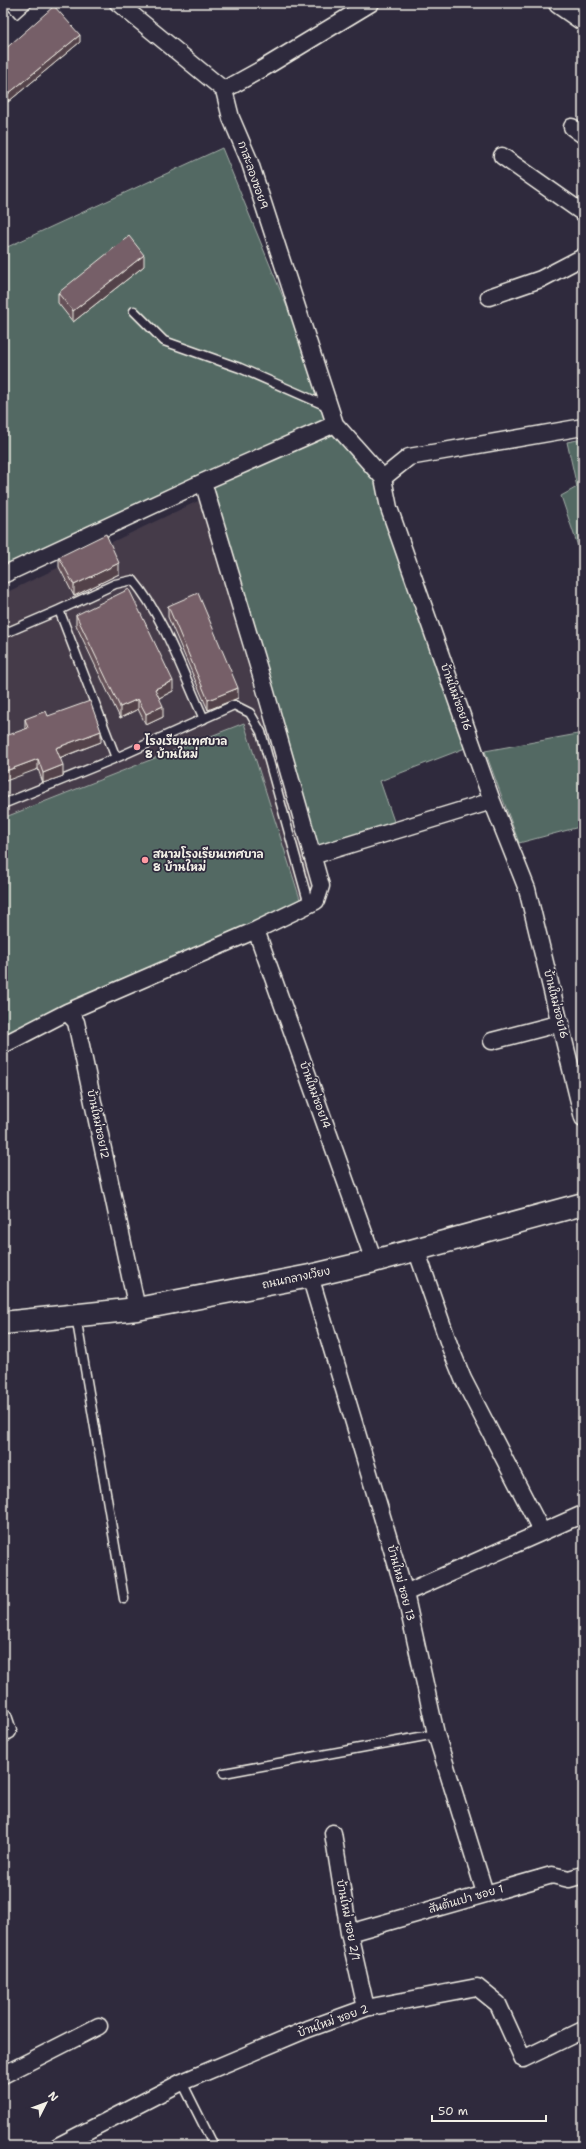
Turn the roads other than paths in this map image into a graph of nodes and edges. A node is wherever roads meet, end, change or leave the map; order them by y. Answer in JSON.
{"nodes":[{"id":1,"x":48,"y":3,"type":"edge"},
{"id":2,"x":118,"y":3,"type":"edge"},
{"id":3,"x":371,"y":3,"type":"edge"},
{"id":4,"x":560,"y":3,"type":"edge"},
{"id":5,"x":3,"y":17,"type":"edge"},
{"id":6,"x":583,"y":19,"type":"edge"},
{"id":7,"x":16,"y":31,"type":"junction"},
{"id":8,"x":3,"y":43,"type":"edge"},
{"id":9,"x":224,"y":90,"type":"junction"},
{"id":10,"x":502,"y":156,"type":"dead end"},
{"id":11,"x":583,"y":213,"type":"edge"},
{"id":12,"x":583,"y":257,"type":"edge"},
{"id":13,"x":489,"y":297,"type":"dead end"},
{"id":14,"x":134,"y":311,"type":"dead end"},
{"id":15,"x":330,"y":407,"type":"junction"},
{"id":16,"x":335,"y":424,"type":"junction"},
{"id":17,"x":583,"y":427,"type":"edge"},
{"id":18,"x":383,"y":478,"type":"junction"},
{"id":19,"x":202,"y":482,"type":"junction"},
{"id":20,"x":3,"y":575,"type":"edge"},
{"id":21,"x":59,"y":610,"type":"junction"},
{"id":22,"x":3,"y":634,"type":"edge"},
{"id":23,"x":204,"y":719,"type":"junction"},
{"id":24,"x":116,"y":758,"type":"junction"},
{"id":25,"x":492,"y":801,"type":"junction"},
{"id":26,"x":3,"y":804,"type":"edge"},
{"id":27,"x":312,"y":856,"type":"junction"},
{"id":28,"x":309,"y":905,"type":"junction"},
{"id":29,"x":256,"y":930,"type":"junction"},
{"id":30,"x":67,"y":1012,"type":"junction"},
{"id":31,"x":561,"y":1023,"type":"junction"},
{"id":32,"x":492,"y":1041,"type":"dead end"},
{"id":33,"x":3,"y":1045,"type":"edge"},
{"id":34,"x":583,"y":1118,"type":"edge"},
{"id":35,"x":583,"y":1204,"type":"edge"},
{"id":36,"x":416,"y":1249,"type":"junction"},
{"id":37,"x":374,"y":1261,"type":"junction"},
{"id":38,"x":310,"y":1276,"type":"junction"},
{"id":39,"x":137,"y":1309,"type":"junction"},
{"id":40,"x":76,"y":1315,"type":"junction"},
{"id":41,"x":3,"y":1323,"type":"edge"},
{"id":42,"x":583,"y":1514,"type":"edge"},
{"id":43,"x":542,"y":1532,"type":"junction"},
{"id":44,"x":405,"y":1593,"type":"junction"},
{"id":45,"x":124,"y":1600,"type":"dead end"},
{"id":46,"x":3,"y":1716,"type":"edge"},
{"id":47,"x":8,"y":1731,"type":"dead end"},
{"id":48,"x":436,"y":1734,"type":"junction"},
{"id":49,"x":224,"y":1773,"type":"dead end"},
{"id":50,"x":333,"y":1832,"type":"dead end"},
{"id":51,"x":583,"y":1875,"type":"edge"},
{"id":52,"x":484,"y":1893,"type":"junction"},
{"id":53,"x":349,"y":1933,"type":"junction"},
{"id":54,"x":366,"y":2008,"type":"junction"},
{"id":55,"x":99,"y":2026,"type":"dead end"},
{"id":56,"x":583,"y":2030,"type":"edge"},
{"id":57,"x":3,"y":2075,"type":"edge"},
{"id":58,"x":182,"y":2082,"type":"junction"},
{"id":59,"x":58,"y":2146,"type":"edge"},
{"id":60,"x":214,"y":2146,"type":"edge"}],
"edges":[{"from":1,"to":7,"type":"street"},
{"from":2,"to":9,"type":"street"},
{"from":3,"to":9,"type":"street"},
{"from":4,"to":6,"type":"main road"},
{"from":5,"to":7,"type":"street"},
{"from":7,"to":8,"type":"street"},
{"from":9,"to":15,"type":"street","name":"กาสะลองซอย9"},
{"from":10,"to":11,"type":"street"},
{"from":12,"to":13,"type":"street"},
{"from":14,"to":15,"type":"lane"},
{"from":15,"to":16,"type":"street","name":"กาสะลองซอย9"},
{"from":16,"to":18,"type":"street"},
{"from":16,"to":19,"type":"street"},
{"from":17,"to":18,"type":"street"},
{"from":18,"to":25,"type":"street","name":"บ้านใหม่ซอย16"},
{"from":19,"to":20,"type":"street"},
{"from":19,"to":27,"type":"street"},
{"from":21,"to":22,"type":"lane"},
{"from":21,"to":23,"type":"lane"},
{"from":21,"to":24,"type":"lane"},
{"from":23,"to":24,"type":"lane"},
{"from":23,"to":28,"type":"lane"},
{"from":24,"to":26,"type":"lane"},
{"from":25,"to":27,"type":"street"},
{"from":25,"to":31,"type":"street","name":"บ้านใหม่ซอย16"},
{"from":27,"to":28,"type":"street"},
{"from":28,"to":29,"type":"street"},
{"from":29,"to":30,"type":"street"},
{"from":29,"to":37,"type":"street","name":"บ้านใหม่ซอย14"},
{"from":30,"to":33,"type":"street"},
{"from":30,"to":39,"type":"street","name":"บ้านใหม่ซอย12"},
{"from":31,"to":32,"type":"street"},
{"from":31,"to":34,"type":"street","name":"บ้านใหม่ซอย16"},
{"from":35,"to":36,"type":"main road","name":"ถนนกลางเวียง"},
{"from":36,"to":37,"type":"main road","name":"ถนนกลางเวียง"},
{"from":36,"to":43,"type":"street"},
{"from":37,"to":38,"type":"main road","name":"ถนนกลางเวียง"},
{"from":38,"to":39,"type":"main road","name":"ถนนกลางเวียง"},
{"from":38,"to":44,"type":"street","name":"บ้านใหม่ ซอย 13"},
{"from":39,"to":40,"type":"main road","name":"ถนนกลางเวียง"},
{"from":40,"to":41,"type":"main road","name":"ถนนกลางเวียง"},
{"from":40,"to":45,"type":"lane"},
{"from":42,"to":43,"type":"street"},
{"from":43,"to":44,"type":"street"},
{"from":44,"to":48,"type":"street","name":"บ้านใหม่ ซอย 13"},
{"from":46,"to":47,"type":"street"},
{"from":48,"to":49,"type":"lane"},
{"from":48,"to":52,"type":"street","name":"บ้านใหม่ ซอย 13"},
{"from":50,"to":53,"type":"street","name":"บ้านใหม่ ซอย 2/1"},
{"from":51,"to":52,"type":"street","name":"สันต้นเปา ซอย 1"},
{"from":52,"to":53,"type":"street","name":"สันต้นเปา ซอย 1"},
{"from":53,"to":54,"type":"street","name":"บ้านใหม่ ซอย 2/1"},
{"from":54,"to":56,"type":"street","name":"บ้านใหม่ ซอย 2"},
{"from":54,"to":58,"type":"street","name":"บ้านใหม่ ซอย 2"},
{"from":55,"to":57,"type":"street"},
{"from":58,"to":59,"type":"street","name":"บ้านใหม่ ซอย 2"},
{"from":58,"to":60,"type":"lane"}]}
